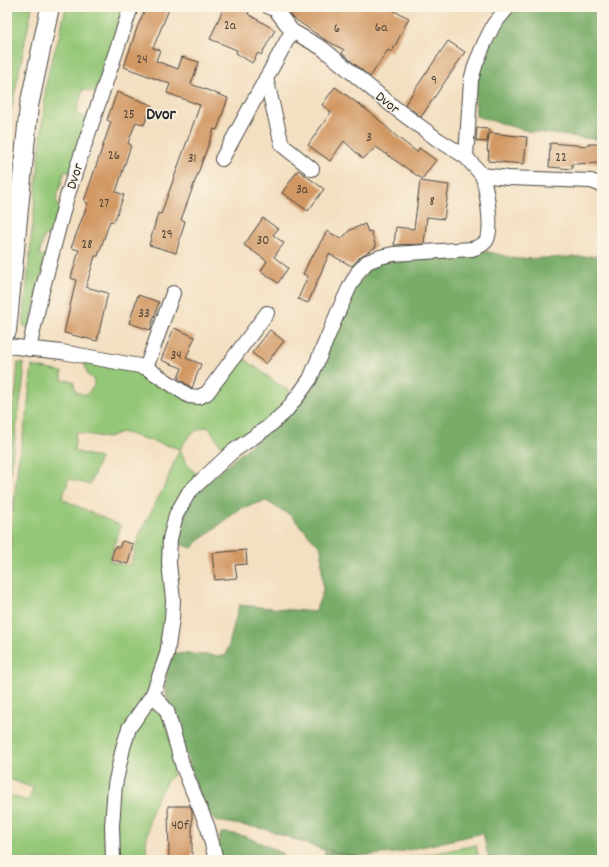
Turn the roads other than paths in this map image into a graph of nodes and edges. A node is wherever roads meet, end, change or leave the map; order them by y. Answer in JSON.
{"nodes":[{"id":1,"x":50,"y":7,"type":"edge"},
{"id":2,"x":131,"y":7,"type":"edge"},
{"id":3,"x":508,"y":7,"type":"edge"},
{"id":4,"x":274,"y":8,"type":"edge"},
{"id":5,"x":292,"y":31,"type":"junction"},
{"id":6,"x":266,"y":78,"type":"junction"},
{"id":7,"x":466,"y":157,"type":"junction"},
{"id":8,"x":222,"y":159,"type":"dead end"},
{"id":9,"x":312,"y":169,"type":"dead end"},
{"id":10,"x":482,"y":175,"type":"junction"},
{"id":11,"x":602,"y":185,"type":"edge"},
{"id":12,"x":173,"y":293,"type":"dead end"},
{"id":13,"x":267,"y":312,"type":"dead end"},
{"id":14,"x":7,"y":331,"type":"edge"},
{"id":15,"x":7,"y":346,"type":"edge"},
{"id":16,"x":29,"y":349,"type":"junction"},
{"id":17,"x":146,"y":368,"type":"junction"},
{"id":18,"x":153,"y":694,"type":"junction"},
{"id":19,"x":113,"y":860,"type":"edge"},
{"id":20,"x":216,"y":860,"type":"edge"}],
"edges":[{"from":1,"to":14,"type":"street"},
{"from":2,"to":16,"type":"street","name":"Dvor"},
{"from":3,"to":7,"type":"street"},
{"from":4,"to":5,"type":"street","name":"Dvor"},
{"from":5,"to":6,"type":"street"},
{"from":5,"to":7,"type":"street","name":"Dvor"},
{"from":6,"to":8,"type":"street"},
{"from":6,"to":9,"type":"street"},
{"from":7,"to":10,"type":"street","name":"Dvor"},
{"from":10,"to":11,"type":"street"},
{"from":10,"to":18,"type":"street","name":"Dvor"},
{"from":12,"to":17,"type":"street"},
{"from":13,"to":17,"type":"street"},
{"from":15,"to":16,"type":"street"},
{"from":16,"to":17,"type":"street"},
{"from":18,"to":19,"type":"street","name":"Dvor"},
{"from":18,"to":20,"type":"street"}]}
